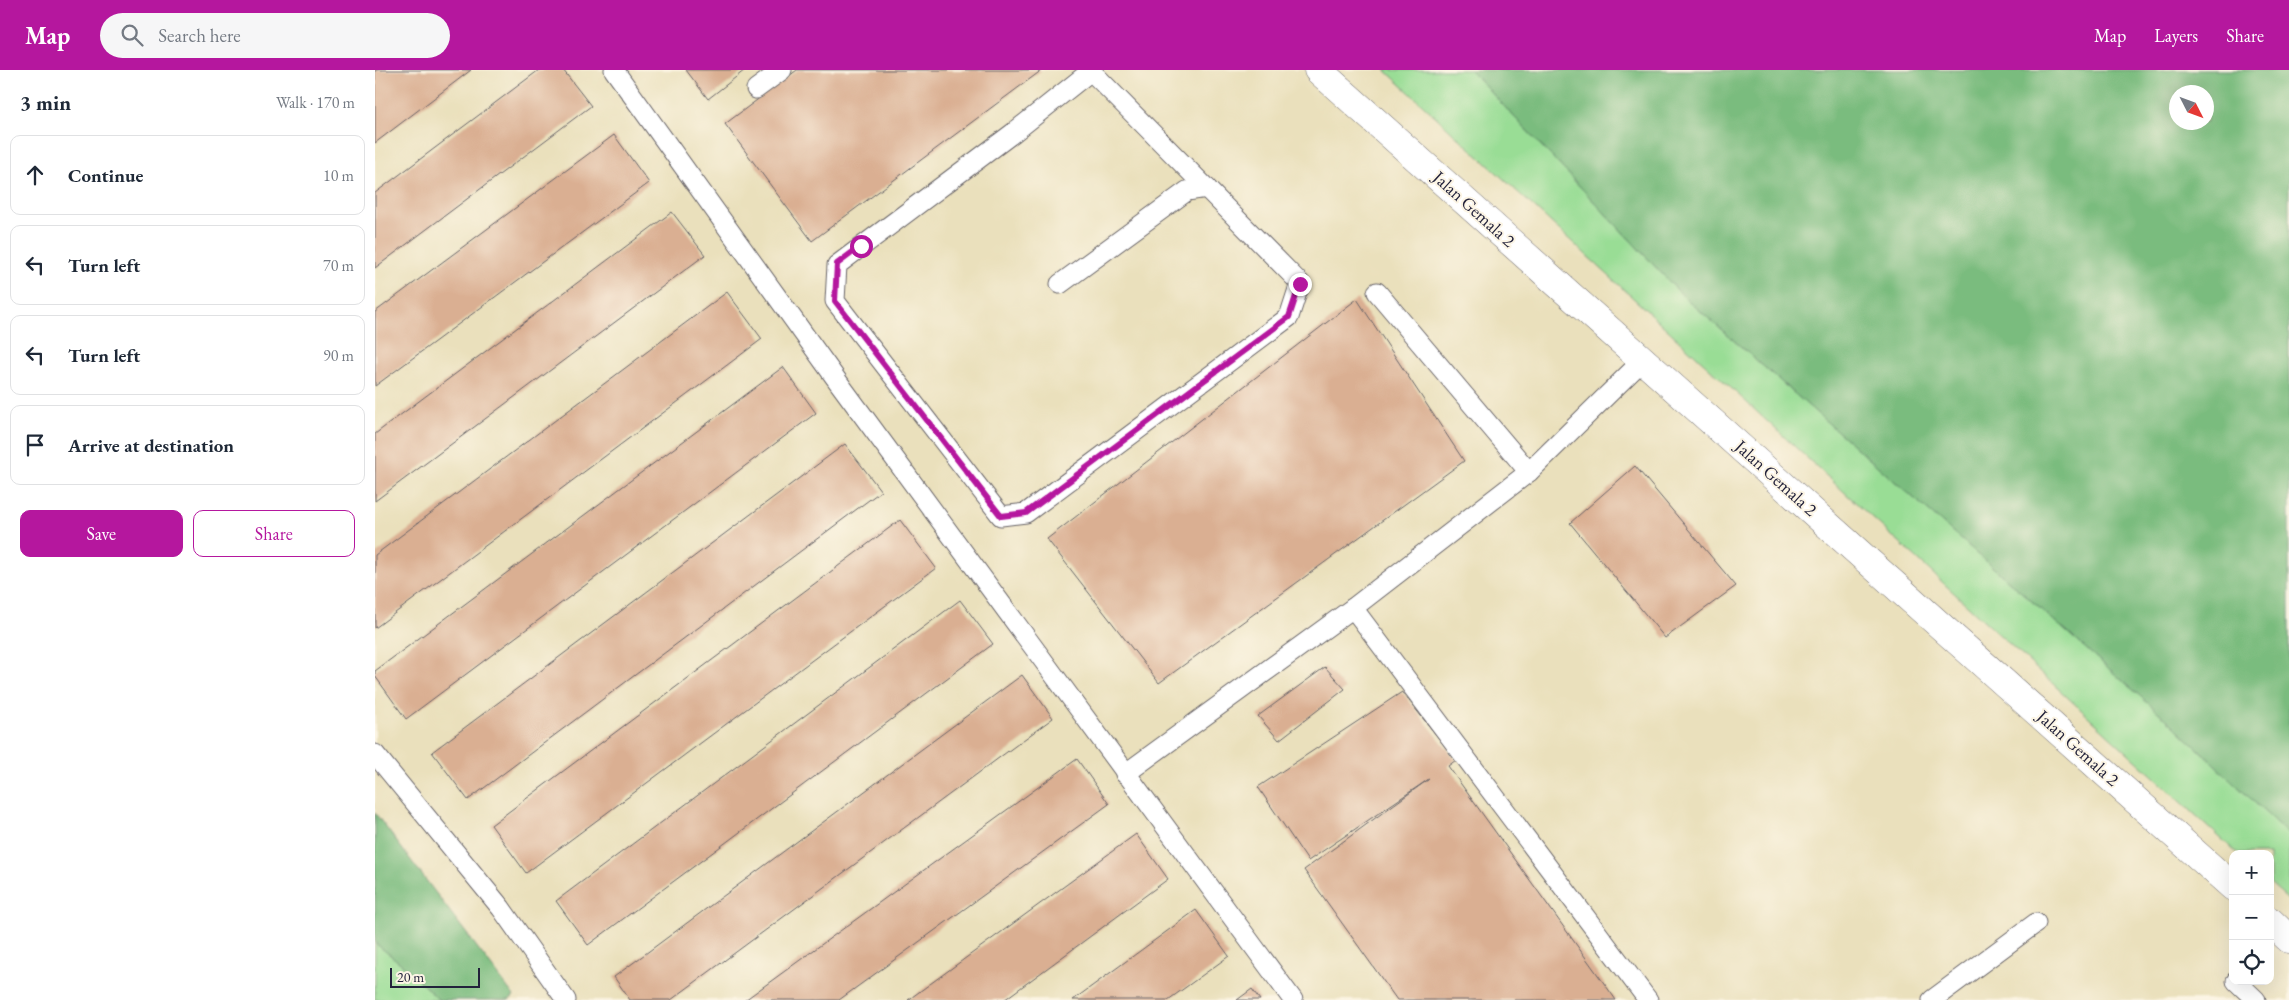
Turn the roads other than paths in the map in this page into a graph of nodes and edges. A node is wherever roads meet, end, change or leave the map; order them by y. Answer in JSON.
{"nodes":[{"id":1,"x":614,"y":70,"type":"edge"},
{"id":2,"x":782,"y":70,"type":"edge"},
{"id":3,"x":1091,"y":70,"type":"edge"},
{"id":4,"x":1318,"y":70,"type":"edge"},
{"id":5,"x":756,"y":89,"type":"dead end"},
{"id":6,"x":1207,"y":188,"type":"junction"},
{"id":7,"x":1060,"y":284,"type":"dead end"},
{"id":8,"x":1377,"y":292,"type":"dead end"},
{"id":9,"x":1643,"y":360,"type":"junction"},
{"id":10,"x":1529,"y":472,"type":"junction"},
{"id":11,"x":1353,"y":608,"type":"junction"},
{"id":12,"x":375,"y":754,"type":"edge"},
{"id":13,"x":1125,"y":774,"type":"junction"},
{"id":14,"x":2229,"y":883,"type":"edge"},
{"id":15,"x":2036,"y":923,"type":"dead end"},
{"id":16,"x":2274,"y":925,"type":"edge"},
{"id":17,"x":2289,"y":939,"type":"edge"},
{"id":18,"x":2240,"y":985,"type":"edge"},
{"id":19,"x":566,"y":1000,"type":"edge"},
{"id":20,"x":1293,"y":1000,"type":"edge"},
{"id":21,"x":1648,"y":1000,"type":"edge"},
{"id":22,"x":1932,"y":1000,"type":"edge"},
{"id":23,"x":2256,"y":1000,"type":"edge"}],
"edges":[{"from":1,"to":13,"type":"lane"},
{"from":2,"to":5,"type":"lane"},
{"from":3,"to":6,"type":"lane"},
{"from":3,"to":6,"type":"lane"},
{"from":4,"to":9,"type":"street","name":"Jalan Gemala 2"},
{"from":6,"to":7,"type":"lane"},
{"from":8,"to":10,"type":"lane"},
{"from":9,"to":10,"type":"lane"},
{"from":9,"to":14,"type":"street","name":"Jalan Gemala 2"},
{"from":10,"to":11,"type":"lane"},
{"from":11,"to":13,"type":"lane"},
{"from":11,"to":21,"type":"lane"},
{"from":12,"to":19,"type":"lane"},
{"from":13,"to":20,"type":"lane"},
{"from":15,"to":22,"type":"lane"},
{"from":16,"to":17,"type":"street"},
{"from":18,"to":23,"type":"lane"}]}
